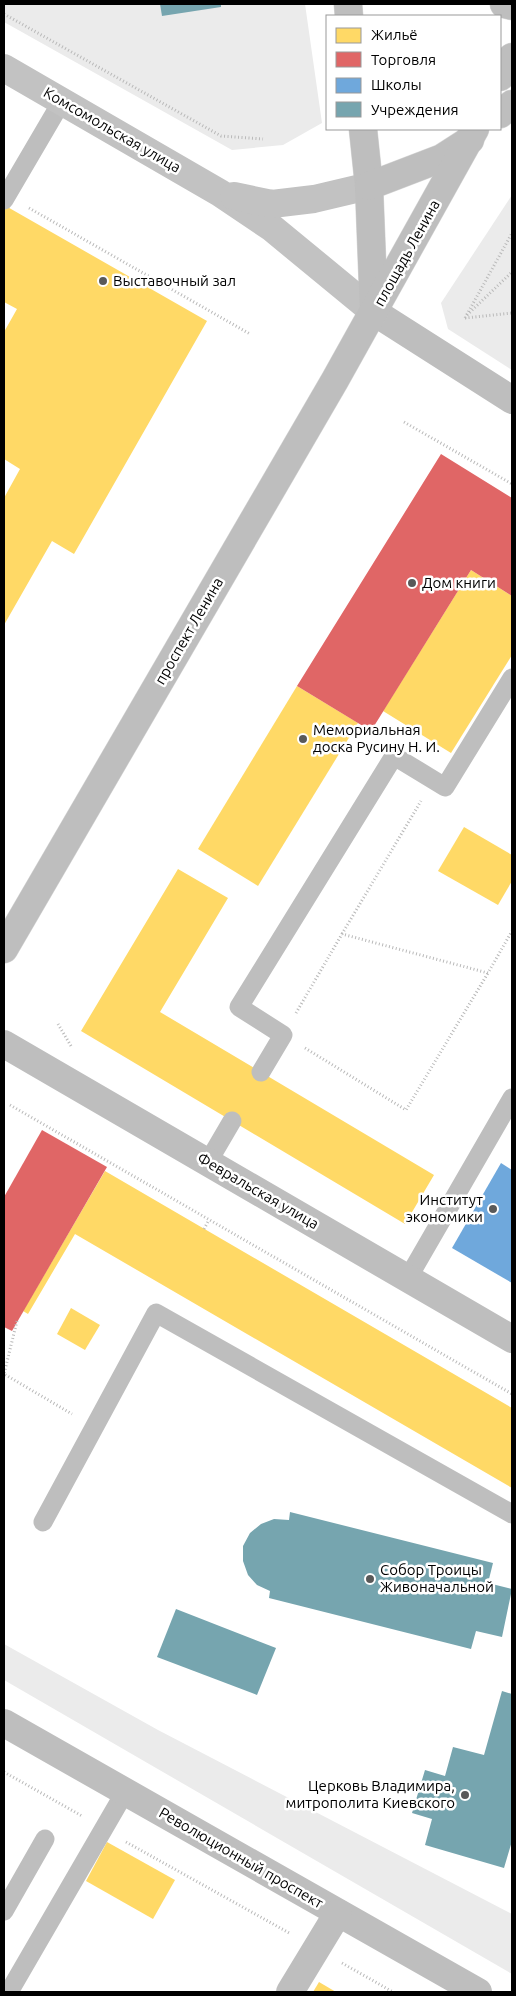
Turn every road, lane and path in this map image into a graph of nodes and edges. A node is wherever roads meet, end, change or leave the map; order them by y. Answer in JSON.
{"nodes":[{"id":1,"x":504,"y":4,"type":"edge"},
{"id":2,"x":512,"y":6,"type":"edge"},
{"id":3,"x":4,"y":14,"type":"edge"},
{"id":4,"x":512,"y":57,"type":"edge"},
{"id":5,"x":4,"y":68,"type":"edge"},
{"id":6,"x":501,"y":75,"type":"edge"},
{"id":7,"x":62,"y":101,"type":"junction"},
{"id":8,"x":512,"y":104,"type":"edge"},
{"id":9,"x":501,"y":113,"type":"edge"},
{"id":10,"x":363,"y":130,"type":"edge"},
{"id":11,"x":476,"y":132,"type":"edge"},
{"id":12,"x":263,"y":139,"type":"dead end"},
{"id":13,"x":369,"y":186,"type":"junction"},
{"id":14,"x":220,"y":193,"type":"junction"},
{"id":15,"x":5,"y":198,"type":"edge"},
{"id":16,"x":512,"y":232,"type":"edge"},
{"id":17,"x":512,"y":272,"type":"edge"},
{"id":18,"x":374,"y":312,"type":"junction"},
{"id":19,"x":512,"y":313,"type":"edge"},
{"id":20,"x":464,"y":318,"type":"junction"},
{"id":21,"x":250,"y":334,"type":"dead end"},
{"id":22,"x":512,"y":400,"type":"edge"},
{"id":23,"x":404,"y":422,"type":"dead end"},
{"id":24,"x":512,"y":484,"type":"edge"},
{"id":25,"x":512,"y":678,"type":"edge"},
{"id":26,"x":433,"y":780,"type":"junction"},
{"id":27,"x":512,"y":932,"type":"edge"},
{"id":28,"x":342,"y":934,"type":"junction"},
{"id":29,"x":4,"y":949,"type":"edge"},
{"id":30,"x":488,"y":973,"type":"junction"},
{"id":31,"x":283,"y":1035,"type":"junction"},
{"id":32,"x":4,"y":1044,"type":"edge"},
{"id":33,"x":261,"y":1072,"type":"dead end"},
{"id":34,"x":512,"y":1098,"type":"edge"},
{"id":35,"x":10,"y":1105,"type":"dead end"},
{"id":36,"x":232,"y":1122,"type":"dead end"},
{"id":37,"x":208,"y":1162,"type":"junction"},
{"id":38,"x":209,"y":1220,"type":"junction"},
{"id":39,"x":204,"y":1229,"type":"dead end"},
{"id":40,"x":408,"y":1278,"type":"junction"},
{"id":41,"x":18,"y":1321,"type":"dead end"},
{"id":42,"x":512,"y":1339,"type":"edge"},
{"id":43,"x":512,"y":1394,"type":"edge"},
{"id":44,"x":95,"y":1426,"type":"junction"},
{"id":45,"x":512,"y":1514,"type":"edge"},
{"id":46,"x":43,"y":1522,"type":"dead end"},
{"id":47,"x":4,"y":1723,"type":"edge"},
{"id":48,"x":4,"y":1772,"type":"edge"},
{"id":49,"x":125,"y":1792,"type":"junction"},
{"id":50,"x":104,"y":1829,"type":"junction"},
{"id":51,"x":45,"y":1839,"type":"dead end"},
{"id":52,"x":4,"y":1911,"type":"edge"},
{"id":53,"x":338,"y":1913,"type":"junction"},
{"id":54,"x":316,"y":1949,"type":"junction"},
{"id":55,"x":9,"y":1992,"type":"edge"},
{"id":56,"x":290,"y":1992,"type":"edge"},
{"id":57,"x":393,"y":1992,"type":"edge"},
{"id":58,"x":478,"y":1992,"type":"edge"}],
"edges":[{"from":1,"to":2,"type":"street"},
{"from":3,"to":12,"type":"path"},
{"from":4,"to":6,"type":"street"},
{"from":5,"to":7,"type":"main road","name":"Комсомольская улица"},
{"from":7,"to":14,"type":"main road","name":"Комсомольская улица"},
{"from":7,"to":15,"type":"lane"},
{"from":8,"to":9,"type":"street"},
{"from":10,"to":13,"type":"street","name":"площадь Ленина"},
{"from":11,"to":13,"type":"street"},
{"from":11,"to":18,"type":"street","name":"площадь Ленина"},
{"from":13,"to":14,"type":"main road"},
{"from":13,"to":18,"type":"street","name":"площадь Ленина"},
{"from":14,"to":18,"type":"main road"},
{"from":15,"to":21,"type":"path"},
{"from":16,"to":20,"type":"path"},
{"from":17,"to":20,"type":"path"},
{"from":18,"to":22,"type":"street"},
{"from":18,"to":29,"type":"street","name":"проспект Ленина"},
{"from":19,"to":20,"type":"path"},
{"from":23,"to":24,"type":"path"},
{"from":25,"to":26,"type":"lane"},
{"from":26,"to":28,"type":"path"},
{"from":26,"to":31,"type":"lane"},
{"from":27,"to":30,"type":"path"},
{"from":28,"to":30,"type":"path"},
{"from":28,"to":31,"type":"path"},
{"from":30,"to":31,"type":"path"},
{"from":31,"to":33,"type":"lane"},
{"from":32,"to":37,"type":"street","name":"Февральская улица"},
{"from":34,"to":40,"type":"lane"},
{"from":35,"to":38,"type":"path"},
{"from":36,"to":37,"type":"lane"},
{"from":37,"to":40,"type":"street","name":"Февральская улица"},
{"from":38,"to":39,"type":"path"},
{"from":38,"to":43,"type":"path"},
{"from":40,"to":42,"type":"street","name":"Февральская улица"},
{"from":41,"to":44,"type":"path"},
{"from":44,"to":45,"type":"lane"},
{"from":44,"to":46,"type":"lane"},
{"from":47,"to":49,"type":"street","name":"Революционный проспект"},
{"from":48,"to":50,"type":"path"},
{"from":49,"to":50,"type":"lane"},
{"from":49,"to":53,"type":"street","name":"Революционный проспект"},
{"from":50,"to":54,"type":"path"},
{"from":50,"to":55,"type":"lane"},
{"from":51,"to":52,"type":"lane"},
{"from":53,"to":54,"type":"street"},
{"from":53,"to":58,"type":"street","name":"Революционный проспект"},
{"from":54,"to":56,"type":"street"},
{"from":54,"to":57,"type":"path"}]}
